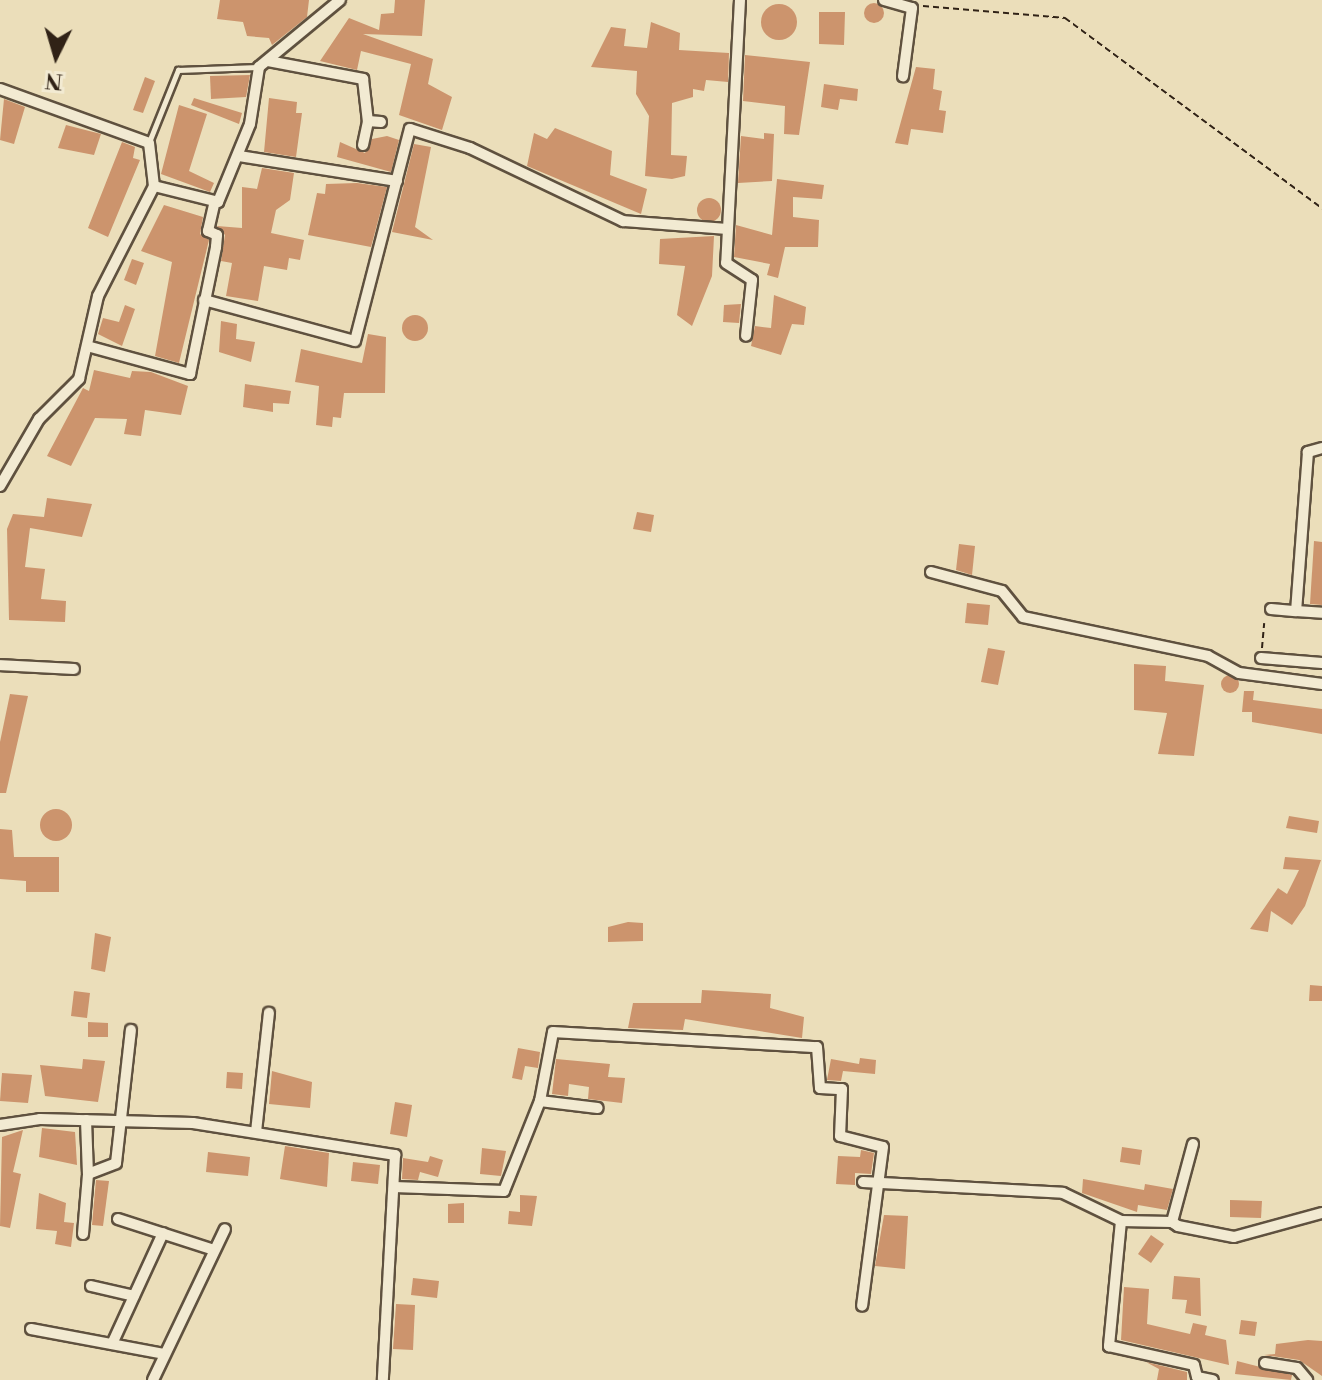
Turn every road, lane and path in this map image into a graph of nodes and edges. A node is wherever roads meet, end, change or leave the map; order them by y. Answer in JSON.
{"nodes":[{"id":1,"x":340,"y":0,"type":"edge"},
{"id":2,"x":740,"y":0,"type":"edge"},
{"id":3,"x":884,"y":0,"type":"edge"},
{"id":4,"x":912,"y":8,"type":"junction"},
{"id":5,"x":263,"y":64,"type":"junction"},
{"id":6,"x":903,"y":76,"type":"dead end"},
{"id":7,"x":0,"y":89,"type":"edge"},
{"id":8,"x":368,"y":122,"type":"junction"},
{"id":9,"x":381,"y":122,"type":"dead end"},
{"id":10,"x":149,"y":143,"type":"junction"},
{"id":11,"x":363,"y":145,"type":"dead end"},
{"id":12,"x":239,"y":156,"type":"junction"},
{"id":13,"x":397,"y":181,"type":"junction"},
{"id":14,"x":154,"y":186,"type":"junction"},
{"id":15,"x":214,"y":204,"type":"junction"},
{"id":16,"x":1322,"y":208,"type":"edge"},
{"id":17,"x":726,"y":229,"type":"junction"},
{"id":18,"x":204,"y":300,"type":"junction"},
{"id":19,"x":746,"y":336,"type":"dead end"},
{"id":20,"x":87,"y":346,"type":"junction"},
{"id":21,"x":1322,"y":448,"type":"edge"},
{"id":22,"x":0,"y":486,"type":"edge"},
{"id":23,"x":931,"y":572,"type":"dead end"},
{"id":24,"x":1271,"y":609,"type":"dead end"},
{"id":25,"x":1296,"y":611,"type":"junction"},
{"id":26,"x":1322,"y":613,"type":"edge"},
{"id":27,"x":1261,"y":658,"type":"dead end"},
{"id":28,"x":1322,"y":663,"type":"edge"},
{"id":29,"x":0,"y":665,"type":"edge"},
{"id":30,"x":74,"y":669,"type":"dead end"},
{"id":31,"x":1322,"y":684,"type":"edge"},
{"id":32,"x":269,"y":1013,"type":"dead end"},
{"id":33,"x":131,"y":1030,"type":"dead end"},
{"id":34,"x":540,"y":1101,"type":"junction"},
{"id":35,"x":598,"y":1108,"type":"dead end"},
{"id":36,"x":86,"y":1120,"type":"junction"},
{"id":37,"x":123,"y":1122,"type":"junction"},
{"id":38,"x":0,"y":1125,"type":"edge"},
{"id":39,"x":256,"y":1132,"type":"junction"},
{"id":40,"x":1193,"y":1144,"type":"dead end"},
{"id":41,"x":88,"y":1174,"type":"junction"},
{"id":42,"x":877,"y":1181,"type":"junction"},
{"id":43,"x":863,"y":1182,"type":"dead end"},
{"id":44,"x":394,"y":1187,"type":"junction"},
{"id":45,"x":1322,"y":1213,"type":"edge"},
{"id":46,"x":118,"y":1219,"type":"dead end"},
{"id":47,"x":1121,"y":1221,"type":"junction"},
{"id":48,"x":1172,"y":1222,"type":"junction"},
{"id":49,"x":225,"y":1229,"type":"dead end"},
{"id":50,"x":163,"y":1233,"type":"junction"},
{"id":51,"x":83,"y":1234,"type":"dead end"},
{"id":52,"x":214,"y":1250,"type":"junction"},
{"id":53,"x":91,"y":1286,"type":"dead end"},
{"id":54,"x":134,"y":1296,"type":"junction"},
{"id":55,"x":862,"y":1306,"type":"dead end"},
{"id":56,"x":31,"y":1329,"type":"dead end"},
{"id":57,"x":112,"y":1344,"type":"junction"},
{"id":58,"x":164,"y":1354,"type":"junction"},
{"id":59,"x":1265,"y":1363,"type":"dead end"},
{"id":60,"x":153,"y":1380,"type":"edge"},
{"id":61,"x":383,"y":1380,"type":"edge"},
{"id":62,"x":1213,"y":1380,"type":"edge"},
{"id":63,"x":1307,"y":1380,"type":"edge"}],
"edges":[{"from":1,"to":5,"type":"street"},
{"from":2,"to":17,"type":"street"},
{"from":3,"to":4,"type":"street"},
{"from":4,"to":6,"type":"street"},
{"from":4,"to":16,"type":"path"},
{"from":5,"to":8,"type":"street"},
{"from":5,"to":10,"type":"lane"},
{"from":5,"to":12,"type":"street"},
{"from":7,"to":10,"type":"street"},
{"from":8,"to":9,"type":"street"},
{"from":8,"to":11,"type":"street"},
{"from":10,"to":14,"type":"street"},
{"from":12,"to":13,"type":"street"},
{"from":12,"to":15,"type":"street"},
{"from":13,"to":17,"type":"street"},
{"from":13,"to":18,"type":"street"},
{"from":14,"to":15,"type":"street"},
{"from":14,"to":20,"type":"street"},
{"from":15,"to":18,"type":"street"},
{"from":17,"to":19,"type":"street"},
{"from":18,"to":20,"type":"street"},
{"from":20,"to":22,"type":"street"},
{"from":21,"to":25,"type":"street"},
{"from":23,"to":31,"type":"street"},
{"from":24,"to":25,"type":"street"},
{"from":25,"to":26,"type":"street"},
{"from":27,"to":28,"type":"street"},
{"from":29,"to":30,"type":"street"},
{"from":32,"to":39,"type":"street"},
{"from":33,"to":37,"type":"street"},
{"from":34,"to":35,"type":"street"},
{"from":34,"to":42,"type":"street"},
{"from":34,"to":44,"type":"street"},
{"from":36,"to":37,"type":"street"},
{"from":36,"to":38,"type":"street"},
{"from":36,"to":41,"type":"street"},
{"from":37,"to":39,"type":"street"},
{"from":37,"to":41,"type":"street"},
{"from":39,"to":44,"type":"street"},
{"from":40,"to":48,"type":"street"},
{"from":41,"to":51,"type":"street"},
{"from":42,"to":43,"type":"street"},
{"from":42,"to":47,"type":"street"},
{"from":42,"to":55,"type":"street"},
{"from":44,"to":61,"type":"street"},
{"from":45,"to":48,"type":"street"},
{"from":46,"to":50,"type":"street"},
{"from":47,"to":48,"type":"street"},
{"from":47,"to":62,"type":"street"},
{"from":49,"to":52,"type":"street"},
{"from":50,"to":52,"type":"street"},
{"from":50,"to":54,"type":"street"},
{"from":52,"to":58,"type":"street"},
{"from":53,"to":54,"type":"street"},
{"from":54,"to":57,"type":"street"},
{"from":56,"to":57,"type":"street"},
{"from":57,"to":58,"type":"street"},
{"from":58,"to":60,"type":"street"},
{"from":59,"to":63,"type":"street"}]}
